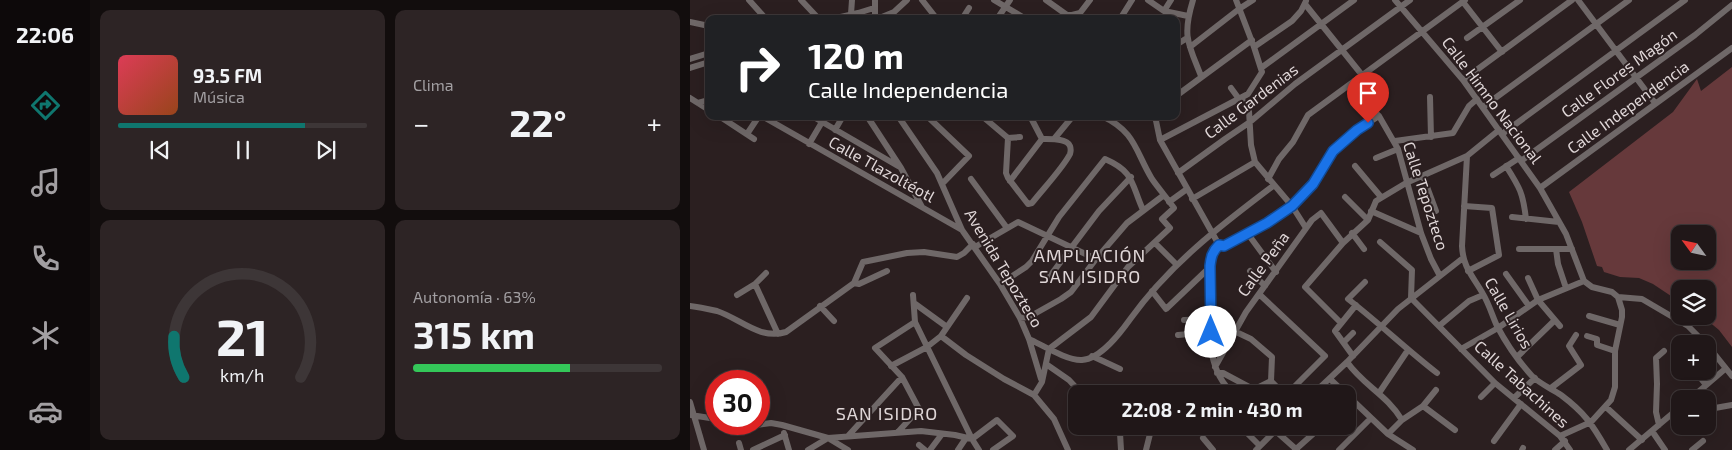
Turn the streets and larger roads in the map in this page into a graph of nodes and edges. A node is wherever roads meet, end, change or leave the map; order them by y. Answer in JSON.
{"nodes":[{"id":1,"x":749,"y":0,"type":"edge"},
{"id":2,"x":801,"y":0,"type":"edge"},
{"id":3,"x":852,"y":0,"type":"edge"},
{"id":4,"x":874,"y":0,"type":"edge"},
{"id":5,"x":907,"y":0,"type":"edge"},
{"id":6,"x":922,"y":0,"type":"edge"},
{"id":7,"x":994,"y":0,"type":"edge"},
{"id":8,"x":1010,"y":0,"type":"edge"},
{"id":9,"x":1090,"y":0,"type":"edge"},
{"id":10,"x":1132,"y":0,"type":"edge"},
{"id":11,"x":1148,"y":0,"type":"edge"},
{"id":12,"x":1171,"y":0,"type":"edge"},
{"id":13,"x":1193,"y":0,"type":"edge"},
{"id":14,"x":1236,"y":0,"type":"edge"},
{"id":15,"x":1253,"y":0,"type":"edge"},
{"id":16,"x":1354,"y":0,"type":"edge"},
{"id":17,"x":1395,"y":0,"type":"edge"},
{"id":18,"x":1410,"y":0,"type":"edge"},
{"id":19,"x":1520,"y":0,"type":"edge"},
{"id":20,"x":1572,"y":0,"type":"edge"},
{"id":21,"x":1578,"y":0,"type":"edge"},
{"id":22,"x":1628,"y":0,"type":"edge"},
{"id":23,"x":1685,"y":0,"type":"edge"},
{"id":24,"x":1049,"y":1,"type":"edge"},
{"id":25,"x":1464,"y":1,"type":"edge"},
{"id":26,"x":1306,"y":2,"type":"edge"},
{"id":27,"x":1732,"y":5,"type":"edge"},
{"id":28,"x":1005,"y":7,"type":"junction"},
{"id":29,"x":1400,"y":7,"type":"junction"},
{"id":30,"x":874,"y":8,"type":"junction"},
{"id":31,"x":969,"y":8,"type":"dead end"},
{"id":32,"x":1239,"y":8,"type":"junction"},
{"id":33,"x":1164,"y":11,"type":"junction"},
{"id":34,"x":855,"y":13,"type":"junction"},
{"id":35,"x":762,"y":15,"type":"edge"},
{"id":36,"x":815,"y":15,"type":"edge"},
{"id":37,"x":847,"y":15,"type":"edge"},
{"id":38,"x":858,"y":15,"type":"edge"},
{"id":39,"x":875,"y":15,"type":"edge"},
{"id":40,"x":886,"y":15,"type":"edge"},
{"id":41,"x":934,"y":15,"type":"edge"},
{"id":42,"x":965,"y":15,"type":"edge"},
{"id":43,"x":999,"y":15,"type":"edge"},
{"id":44,"x":1019,"y":15,"type":"edge"},
{"id":45,"x":1066,"y":15,"type":"edge"},
{"id":46,"x":1076,"y":15,"type":"edge"},
{"id":47,"x":1123,"y":15,"type":"edge"},
{"id":48,"x":1188,"y":16,"type":"junction"},
{"id":49,"x":690,"y":22,"type":"edge"},
{"id":50,"x":1322,"y":24,"type":"junction"},
{"id":51,"x":1596,"y":24,"type":"junction"},
{"id":52,"x":705,"y":25,"type":"edge"},
{"id":53,"x":1483,"y":27,"type":"junction"},
{"id":54,"x":1422,"y":32,"type":"junction"},
{"id":55,"x":1187,"y":38,"type":"junction"},
{"id":56,"x":1467,"y":38,"type":"dead end"},
{"id":57,"x":1180,"y":42,"type":"edge"},
{"id":58,"x":1253,"y":44,"type":"junction"},
{"id":59,"x":1190,"y":46,"type":"junction"},
{"id":60,"x":1732,"y":48,"type":"edge"},
{"id":61,"x":1341,"y":50,"type":"junction"},
{"id":62,"x":1616,"y":51,"type":"junction"},
{"id":63,"x":1502,"y":52,"type":"junction"},
{"id":64,"x":705,"y":54,"type":"edge"},
{"id":65,"x":690,"y":58,"type":"edge"},
{"id":66,"x":705,"y":63,"type":"edge"},
{"id":67,"x":690,"y":68,"type":"edge"},
{"id":68,"x":1261,"y":70,"type":"junction"},
{"id":69,"x":1362,"y":75,"type":"junction"},
{"id":70,"x":1201,"y":76,"type":"junction"},
{"id":71,"x":1635,"y":77,"type":"junction"},
{"id":72,"x":1463,"y":80,"type":"junction"},
{"id":73,"x":1231,"y":88,"type":"dead end"},
{"id":74,"x":1180,"y":93,"type":"edge"},
{"id":75,"x":1430,"y":97,"type":"dead end"},
{"id":76,"x":690,"y":98,"type":"edge"},
{"id":77,"x":1240,"y":99,"type":"junction"},
{"id":78,"x":1477,"y":99,"type":"junction"},
{"id":79,"x":705,"y":101,"type":"edge"},
{"id":80,"x":698,"y":103,"type":"junction"},
{"id":81,"x":1655,"y":103,"type":"junction"},
{"id":82,"x":705,"y":107,"type":"edge"},
{"id":83,"x":1483,"y":107,"type":"junction"},
{"id":84,"x":1379,"y":116,"type":"junction"},
{"id":85,"x":725,"y":120,"type":"edge"},
{"id":86,"x":757,"y":120,"type":"edge"},
{"id":87,"x":767,"y":120,"type":"edge"},
{"id":88,"x":819,"y":120,"type":"edge"},
{"id":89,"x":841,"y":120,"type":"edge"},
{"id":90,"x":870,"y":120,"type":"edge"},
{"id":91,"x":901,"y":120,"type":"edge"},
{"id":92,"x":931,"y":120,"type":"edge"},
{"id":93,"x":987,"y":120,"type":"edge"},
{"id":94,"x":1032,"y":120,"type":"edge"},
{"id":95,"x":1070,"y":120,"type":"edge"},
{"id":96,"x":1109,"y":120,"type":"edge"},
{"id":97,"x":1156,"y":120,"type":"edge"},
{"id":98,"x":822,"y":122,"type":"junction"},
{"id":99,"x":1250,"y":122,"type":"junction"},
{"id":100,"x":835,"y":130,"type":"junction"},
{"id":101,"x":1500,"y":132,"type":"junction"},
{"id":102,"x":747,"y":134,"type":"junction"},
{"id":103,"x":1020,"y":137,"type":"dead end"},
{"id":104,"x":1431,"y":137,"type":"junction"},
{"id":105,"x":1008,"y":138,"type":"junction"},
{"id":106,"x":754,"y":139,"type":"dead end"},
{"id":107,"x":1042,"y":139,"type":"junction"},
{"id":108,"x":1054,"y":139,"type":"junction"},
{"id":109,"x":1160,"y":140,"type":"junction"},
{"id":110,"x":1394,"y":141,"type":"junction"},
{"id":111,"x":809,"y":144,"type":"junction"},
{"id":112,"x":1398,"y":149,"type":"junction"},
{"id":113,"x":1467,"y":156,"type":"junction"},
{"id":114,"x":1376,"y":158,"type":"dead end"},
{"id":115,"x":1520,"y":160,"type":"junction"},
{"id":116,"x":1255,"y":162,"type":"junction"},
{"id":117,"x":1355,"y":166,"type":"dead end"},
{"id":118,"x":1506,"y":166,"type":"junction"},
{"id":119,"x":901,"y":168,"type":"junction"},
{"id":120,"x":1178,"y":174,"type":"junction"},
{"id":121,"x":1493,"y":175,"type":"dead end"},
{"id":122,"x":1423,"y":176,"type":"junction"},
{"id":123,"x":1131,"y":177,"type":"junction"},
{"id":124,"x":972,"y":179,"type":"dead end"},
{"id":125,"x":1268,"y":179,"type":"junction"},
{"id":126,"x":1010,"y":181,"type":"junction"},
{"id":127,"x":1406,"y":183,"type":"junction"},
{"id":128,"x":942,"y":184,"type":"junction"},
{"id":129,"x":1273,"y":186,"type":"junction"},
{"id":130,"x":1540,"y":188,"type":"junction"},
{"id":131,"x":1187,"y":189,"type":"junction"},
{"id":132,"x":1164,"y":195,"type":"junction"},
{"id":133,"x":1344,"y":197,"type":"dead end"},
{"id":134,"x":1382,"y":197,"type":"junction"},
{"id":135,"x":1192,"y":199,"type":"junction"},
{"id":136,"x":1169,"y":202,"type":"junction"},
{"id":137,"x":1292,"y":206,"type":"junction"},
{"id":138,"x":1464,"y":206,"type":"junction"},
{"id":139,"x":922,"y":207,"type":"junction"},
{"id":140,"x":1143,"y":210,"type":"junction"},
{"id":141,"x":1370,"y":211,"type":"junction"},
{"id":142,"x":1436,"y":211,"type":"dead end"},
{"id":143,"x":1512,"y":217,"type":"dead end"},
{"id":144,"x":1526,"y":219,"type":"junction"},
{"id":145,"x":1368,"y":220,"type":"junction"},
{"id":146,"x":1559,"y":222,"type":"junction"},
{"id":147,"x":1007,"y":228,"type":"junction"},
{"id":148,"x":1306,"y":228,"type":"junction"},
{"id":149,"x":962,"y":230,"type":"junction"},
{"id":150,"x":1212,"y":232,"type":"junction"},
{"id":151,"x":1352,"y":233,"type":"junction"},
{"id":152,"x":1421,"y":233,"type":"junction"},
{"id":153,"x":1248,"y":234,"type":"junction"},
{"id":154,"x":1046,"y":236,"type":"junction"},
{"id":155,"x":1380,"y":242,"type":"dead end"},
{"id":156,"x":1155,"y":243,"type":"junction"},
{"id":157,"x":1343,"y":243,"type":"junction"},
{"id":158,"x":1219,"y":245,"type":"junction"},
{"id":159,"x":974,"y":246,"type":"junction"},
{"id":160,"x":1070,"y":248,"type":"junction"},
{"id":161,"x":1364,"y":249,"type":"dead end"},
{"id":162,"x":1519,"y":249,"type":"dead end"},
{"id":163,"x":1556,"y":249,"type":"junction"},
{"id":164,"x":1572,"y":249,"type":"junction"},
{"id":165,"x":1463,"y":258,"type":"junction"},
{"id":166,"x":1096,"y":259,"type":"junction"},
{"id":167,"x":1177,"y":265,"type":"junction"},
{"id":168,"x":1210,"y":266,"type":"junction"},
{"id":169,"x":887,"y":271,"type":"dead end"},
{"id":170,"x":1250,"y":271,"type":"dead end"},
{"id":171,"x":1468,"y":271,"type":"junction"},
{"id":172,"x":1276,"y":272,"type":"junction"},
{"id":173,"x":766,"y":273,"type":"dead end"},
{"id":174,"x":1506,"y":274,"type":"dead end"},
{"id":175,"x":1440,"y":276,"type":"junction"},
{"id":176,"x":1528,"y":278,"type":"dead end"},
{"id":177,"x":1047,"y":280,"type":"dead end"},
{"id":178,"x":1584,"y":281,"type":"junction"},
{"id":179,"x":1365,"y":282,"type":"dead end"},
{"id":180,"x":854,"y":283,"type":"junction"},
{"id":181,"x":755,"y":284,"type":"junction"},
{"id":182,"x":1000,"y":284,"type":"junction"},
{"id":183,"x":1265,"y":286,"type":"junction"},
{"id":184,"x":1566,"y":288,"type":"junction"},
{"id":185,"x":1152,"y":291,"type":"junction"},
{"id":186,"x":737,"y":294,"type":"dead end"},
{"id":187,"x":1259,"y":294,"type":"junction"},
{"id":188,"x":913,"y":295,"type":"dead end"},
{"id":189,"x":1483,"y":295,"type":"junction"},
{"id":190,"x":1618,"y":297,"type":"junction"},
{"id":191,"x":967,"y":298,"type":"dead end"},
{"id":192,"x":1411,"y":298,"type":"junction"},
{"id":193,"x":1538,"y":300,"type":"junction"},
{"id":194,"x":914,"y":303,"type":"junction"},
{"id":195,"x":1356,"y":305,"type":"junction"},
{"id":196,"x":690,"y":306,"type":"edge"},
{"id":197,"x":820,"y":306,"type":"junction"},
{"id":198,"x":1529,"y":306,"type":"junction"},
{"id":199,"x":1589,"y":316,"type":"dead end"},
{"id":200,"x":1020,"y":318,"type":"junction"},
{"id":201,"x":1212,"y":319,"type":"junction"},
{"id":202,"x":1184,"y":320,"type":"dead end"},
{"id":203,"x":1555,"y":320,"type":"junction"},
{"id":204,"x":834,"y":321,"type":"dead end"},
{"id":205,"x":915,"y":322,"type":"junction"},
{"id":206,"x":1341,"y":323,"type":"junction"},
{"id":207,"x":1382,"y":325,"type":"junction"},
{"id":208,"x":1439,"y":326,"type":"junction"},
{"id":209,"x":1560,"y":326,"type":"dead end"},
{"id":210,"x":1620,"y":326,"type":"junction"},
{"id":211,"x":947,"y":327,"type":"junction"},
{"id":212,"x":1498,"y":328,"type":"junction"},
{"id":213,"x":1234,"y":331,"type":"junction"},
{"id":214,"x":1211,"y":332,"type":"junction"},
{"id":215,"x":1353,"y":333,"type":"dead end"},
{"id":216,"x":778,"y":334,"type":"junction"},
{"id":217,"x":1178,"y":335,"type":"dead end"},
{"id":218,"x":1576,"y":335,"type":"dead end"},
{"id":219,"x":1699,"y":335,"type":"edge"},
{"id":220,"x":941,"y":336,"type":"junction"},
{"id":221,"x":1587,"y":336,"type":"dead end"},
{"id":222,"x":1030,"y":341,"type":"junction"},
{"id":223,"x":1344,"y":342,"type":"junction"},
{"id":224,"x":927,"y":347,"type":"junction"},
{"id":225,"x":1461,"y":349,"type":"junction"},
{"id":226,"x":1408,"y":350,"type":"junction"},
{"id":227,"x":1615,"y":352,"type":"junction"},
{"id":228,"x":1664,"y":352,"type":"dead end"},
{"id":229,"x":1048,"y":355,"type":"junction"},
{"id":230,"x":1092,"y":356,"type":"junction"},
{"id":231,"x":1353,"y":356,"type":"junction"},
{"id":232,"x":1517,"y":357,"type":"junction"},
{"id":233,"x":1716,"y":357,"type":"edge"},
{"id":234,"x":1347,"y":362,"type":"junction"},
{"id":235,"x":891,"y":366,"type":"junction"},
{"id":236,"x":1120,"y":369,"type":"dead end"},
{"id":237,"x":1725,"y":369,"type":"junction"},
{"id":238,"x":1216,"y":370,"type":"junction"},
{"id":239,"x":1437,"y":373,"type":"dead end"},
{"id":240,"x":1732,"y":376,"type":"edge"},
{"id":241,"x":902,"y":377,"type":"junction"},
{"id":242,"x":1534,"y":378,"type":"junction"},
{"id":243,"x":1330,"y":379,"type":"junction"},
{"id":244,"x":1702,"y":380,"type":"edge"},
{"id":245,"x":1271,"y":381,"type":"junction"},
{"id":246,"x":1042,"y":382,"type":"junction"},
{"id":247,"x":1494,"y":383,"type":"junction"},
{"id":248,"x":1074,"y":385,"type":"edge"},
{"id":249,"x":1226,"y":385,"type":"edge"},
{"id":250,"x":1276,"y":385,"type":"edge"},
{"id":251,"x":1295,"y":385,"type":"edge"},
{"id":252,"x":1323,"y":385,"type":"edge"},
{"id":253,"x":1336,"y":385,"type":"edge"},
{"id":254,"x":1706,"y":385,"type":"junction"},
{"id":255,"x":1551,"y":388,"type":"junction"},
{"id":256,"x":1436,"y":390,"type":"dead end"},
{"id":257,"x":1700,"y":390,"type":"edge"},
{"id":258,"x":1379,"y":393,"type":"junction"},
{"id":259,"x":1034,"y":395,"type":"junction"},
{"id":260,"x":1481,"y":397,"type":"dead end"},
{"id":261,"x":1514,"y":398,"type":"junction"},
{"id":262,"x":690,"y":402,"type":"edge"},
{"id":263,"x":1356,"y":404,"type":"edge"},
{"id":264,"x":1521,"y":404,"type":"junction"},
{"id":265,"x":1732,"y":405,"type":"edge"},
{"id":266,"x":1423,"y":406,"type":"junction"},
{"id":267,"x":1606,"y":407,"type":"junction"},
{"id":268,"x":1716,"y":408,"type":"edge"},
{"id":269,"x":692,"y":415,"type":"edge"},
{"id":270,"x":1671,"y":415,"type":"edge"},
{"id":271,"x":705,"y":417,"type":"edge"},
{"id":272,"x":1371,"y":418,"type":"junction"},
{"id":273,"x":1402,"y":420,"type":"junction"},
{"id":274,"x":1591,"y":422,"type":"junction"},
{"id":275,"x":770,"y":423,"type":"edge"},
{"id":276,"x":782,"y":425,"type":"junction"},
{"id":277,"x":1659,"y":425,"type":"junction"},
{"id":278,"x":1454,"y":430,"type":"dead end"},
{"id":279,"x":1652,"y":431,"type":"junction"},
{"id":280,"x":898,"y":432,"type":"junction"},
{"id":281,"x":942,"y":434,"type":"junction"},
{"id":282,"x":1388,"y":434,"type":"junction"},
{"id":283,"x":785,"y":435,"type":"junction"},
{"id":284,"x":1120,"y":435,"type":"edge"},
{"id":285,"x":1150,"y":435,"type":"edge"},
{"id":286,"x":1249,"y":435,"type":"edge"},
{"id":287,"x":1270,"y":435,"type":"edge"},
{"id":288,"x":1282,"y":435,"type":"edge"},
{"id":289,"x":1312,"y":435,"type":"edge"},
{"id":290,"x":848,"y":436,"type":"junction"},
{"id":291,"x":828,"y":438,"type":"junction"},
{"id":292,"x":969,"y":438,"type":"junction"},
{"id":293,"x":1203,"y":438,"type":"dead end"},
{"id":294,"x":1563,"y":439,"type":"junction"},
{"id":295,"x":1642,"y":440,"type":"junction"},
{"id":296,"x":1494,"y":441,"type":"dead end"},
{"id":297,"x":1703,"y":441,"type":"dead end"},
{"id":298,"x":1261,"y":446,"type":"edge"},
{"id":299,"x":812,"y":449,"type":"edge"},
{"id":300,"x":704,"y":450,"type":"edge"},
{"id":301,"x":753,"y":450,"type":"edge"},
{"id":302,"x":789,"y":450,"type":"edge"},
{"id":303,"x":848,"y":450,"type":"edge"},
{"id":304,"x":930,"y":450,"type":"edge"},
{"id":305,"x":958,"y":450,"type":"edge"},
{"id":306,"x":979,"y":450,"type":"edge"},
{"id":307,"x":993,"y":450,"type":"edge"},
{"id":308,"x":1068,"y":450,"type":"edge"},
{"id":309,"x":1121,"y":450,"type":"edge"},
{"id":310,"x":1146,"y":450,"type":"edge"},
{"id":311,"x":1213,"y":450,"type":"edge"},
{"id":312,"x":1296,"y":450,"type":"edge"},
{"id":313,"x":1339,"y":450,"type":"edge"},
{"id":314,"x":1413,"y":450,"type":"edge"},
{"id":315,"x":1555,"y":450,"type":"edge"},
{"id":316,"x":1570,"y":450,"type":"edge"},
{"id":317,"x":1607,"y":450,"type":"edge"},
{"id":318,"x":1629,"y":450,"type":"edge"},
{"id":319,"x":1666,"y":450,"type":"edge"},
{"id":320,"x":1692,"y":450,"type":"edge"}],
"edges":[{"from":1,"to":35,"type":"street"},
{"from":2,"to":36,"type":"street"},
{"from":3,"to":34,"type":"street"},
{"from":4,"to":30,"type":"street"},
{"from":5,"to":40,"type":"street"},
{"from":6,"to":41,"type":"street"},
{"from":7,"to":28,"type":"street"},
{"from":8,"to":28,"type":"street"},
{"from":9,"to":46,"type":"street"},
{"from":10,"to":47,"type":"street"},
{"from":11,"to":33,"type":"street"},
{"from":12,"to":33,"type":"street"},
{"from":13,"to":48,"type":"street"},
{"from":14,"to":32,"type":"street"},
{"from":15,"to":32,"type":"street"},
{"from":16,"to":50,"type":"street"},
{"from":17,"to":29,"type":"street","name":"Calle Himno Nacional"},
{"from":18,"to":29,"type":"street","name":"Calle Gardenias"},
{"from":19,"to":53,"type":"street"},
{"from":20,"to":63,"type":"street"},
{"from":21,"to":51,"type":"street"},
{"from":22,"to":51,"type":"street"},
{"from":23,"to":62,"type":"street"},
{"from":24,"to":45,"type":"street"},
{"from":25,"to":53,"type":"street"},
{"from":25,"to":54,"type":"street"},
{"from":26,"to":50,"type":"street"},
{"from":26,"to":58,"type":"street"},
{"from":27,"to":71,"type":"street","name":"Calle Flores Magón"},
{"from":28,"to":43,"type":"street"},
{"from":28,"to":44,"type":"street"},
{"from":29,"to":54,"type":"street","name":"Calle Himno Nacional"},
{"from":29,"to":61,"type":"street","name":"Calle Gardenias"},
{"from":30,"to":34,"type":"street"},
{"from":30,"to":39,"type":"street"},
{"from":31,"to":42,"type":"street"},
{"from":32,"to":58,"type":"street"},
{"from":32,"to":59,"type":"street"},
{"from":33,"to":48,"type":"street"},
{"from":34,"to":37,"type":"street"},
{"from":34,"to":38,"type":"street"},
{"from":48,"to":55,"type":"street"},
{"from":49,"to":52,"type":"street"},
{"from":50,"to":61,"type":"street"},
{"from":50,"to":68,"type":"street"},
{"from":51,"to":62,"type":"street"},
{"from":51,"to":83,"type":"street"},
{"from":53,"to":56,"type":"street"},
{"from":53,"to":63,"type":"street"},
{"from":54,"to":69,"type":"street"},
{"from":54,"to":72,"type":"street","name":"Calle Himno Nacional"},
{"from":55,"to":57,"type":"street"},
{"from":55,"to":59,"type":"street"},
{"from":58,"to":68,"type":"street"},
{"from":58,"to":70,"type":"street"},
{"from":59,"to":70,"type":"street"},
{"from":60,"to":81,"type":"street","name":"Calle Independencia"},
{"from":61,"to":69,"type":"street"},
{"from":61,"to":99,"type":"street","name":"Calle Gardenias"},
{"from":62,"to":71,"type":"street"},
{"from":62,"to":101,"type":"street"},
{"from":63,"to":72,"type":"street"},
{"from":64,"to":65,"type":"street"},
{"from":66,"to":67,"type":"street"},
{"from":68,"to":77,"type":"street"},
{"from":69,"to":84,"type":"street","name":"Calle Tepozteco"},
{"from":69,"to":125,"type":"street"},
{"from":70,"to":74,"type":"street"},
{"from":71,"to":81,"type":"street"},
{"from":71,"to":115,"type":"street","name":"Calle Flores Magón"},
{"from":72,"to":78,"type":"street","name":"Calle Himno Nacional"},
{"from":73,"to":77,"type":"street"},
{"from":75,"to":104,"type":"street"},
{"from":76,"to":80,"type":"street"},
{"from":77,"to":99,"type":"street"},
{"from":77,"to":109,"type":"street"},
{"from":78,"to":83,"type":"street","name":"Calle Himno Nacional"},
{"from":78,"to":104,"type":"street"},
{"from":79,"to":80,"type":"street"},
{"from":80,"to":82,"type":"street"},
{"from":81,"to":130,"type":"street","name":"Calle Independencia"},
{"from":83,"to":101,"type":"street","name":"Calle Himno Nacional"},
{"from":84,"to":110,"type":"street","name":"Calle Tepozteco"},
{"from":84,"to":137,"type":"street"},
{"from":85,"to":102,"type":"street"},
{"from":86,"to":102,"type":"street","name":"Calle Tlazoltéotl"},
{"from":87,"to":111,"type":"street","name":"Calle Tlazoltéotl"},
{"from":88,"to":98,"type":"street"},
{"from":89,"to":100,"type":"street"},
{"from":90,"to":119,"type":"street"},
{"from":91,"to":128,"type":"street","name":"Avenida Tepozteco"},
{"from":92,"to":128,"type":"street"},
{"from":93,"to":105,"type":"street"},
{"from":94,"to":107,"type":"street"},
{"from":95,"to":108,"type":"street"},
{"from":96,"to":132,"type":"street"},
{"from":97,"to":109,"type":"street"},
{"from":98,"to":100,"type":"street"},
{"from":98,"to":111,"type":"street"},
{"from":99,"to":116,"type":"street"},
{"from":99,"to":120,"type":"street","name":"Calle Gardenias"},
{"from":100,"to":119,"type":"street"},
{"from":101,"to":113,"type":"street"},
{"from":101,"to":115,"type":"street","name":"Calle Himno Nacional"},
{"from":102,"to":106,"type":"street"},
{"from":103,"to":105,"type":"street"},
{"from":104,"to":110,"type":"street"},
{"from":105,"to":126,"type":"street"},
{"from":107,"to":108,"type":"street"},
{"from":107,"to":126,"type":"street"},
{"from":108,"to":126,"type":"street"},
{"from":109,"to":120,"type":"street"},
{"from":110,"to":112,"type":"street","name":"Calle Tepozteco"},
{"from":111,"to":139,"type":"street","name":"Calle Tlazoltéotl"},
{"from":112,"to":114,"type":"street"},
{"from":112,"to":127,"type":"street","name":"Calle Tepozteco"},
{"from":113,"to":122,"type":"street"},
{"from":113,"to":138,"type":"street","name":"Calle Lirios"},
{"from":115,"to":118,"type":"street","name":"Calle Flores Magón"},
{"from":115,"to":130,"type":"street","name":"Calle Himno Nacional"},
{"from":116,"to":125,"type":"street"},
{"from":116,"to":135,"type":"street"},
{"from":117,"to":134,"type":"street"},
{"from":118,"to":121,"type":"street","name":"Calle Flores Magón"},
{"from":118,"to":144,"type":"street"},
{"from":119,"to":139,"type":"street"},
{"from":120,"to":131,"type":"street"},
{"from":122,"to":127,"type":"street"},
{"from":122,"to":142,"type":"street"},
{"from":123,"to":140,"type":"street"},
{"from":123,"to":154,"type":"street"},
{"from":123,"to":160,"type":"street"},
{"from":124,"to":147,"type":"street"},
{"from":125,"to":129,"type":"street"},
{"from":127,"to":134,"type":"street"},
{"from":127,"to":152,"type":"street","name":"Calle Tepozteco"},
{"from":128,"to":149,"type":"street","name":"Avenida Tepozteco"},
{"from":129,"to":137,"type":"street"},
{"from":129,"to":150,"type":"street"},
{"from":130,"to":146,"type":"street","name":"Calle Himno Nacional"},
{"from":131,"to":135,"type":"street"},
{"from":131,"to":136,"type":"street"},
{"from":132,"to":136,"type":"street"},
{"from":132,"to":140,"type":"street"},
{"from":133,"to":145,"type":"street"},
{"from":134,"to":141,"type":"street"},
{"from":135,"to":150,"type":"street"},
{"from":136,"to":156,"type":"street"},
{"from":137,"to":148,"type":"street"},
{"from":137,"to":153,"type":"street"},
{"from":138,"to":165,"type":"street","name":"Calle Lirios"},
{"from":138,"to":171,"type":"street"},
{"from":139,"to":149,"type":"street","name":"Calle Tlazoltéotl"},
{"from":140,"to":166,"type":"street"},
{"from":141,"to":145,"type":"street"},
{"from":141,"to":152,"type":"street"},
{"from":143,"to":144,"type":"street"},
{"from":144,"to":146,"type":"street"},
{"from":145,"to":151,"type":"street"},
{"from":146,"to":164,"type":"street","name":"Calle Himno Nacional"},
{"from":147,"to":154,"type":"street"},
{"from":147,"to":159,"type":"street"},
{"from":148,"to":157,"type":"street","name":"Calle Peña"},
{"from":148,"to":172,"type":"street","name":"Calle Peña"},
{"from":149,"to":159,"type":"street","name":"Avenida Tepozteco"},
{"from":150,"to":158,"type":"street"},
{"from":150,"to":167,"type":"street"},
{"from":151,"to":157,"type":"street"},
{"from":151,"to":161,"type":"street"},
{"from":152,"to":175,"type":"street","name":"Calle Tepozteco"},
{"from":153,"to":158,"type":"street"},
{"from":153,"to":172,"type":"street"},
{"from":154,"to":160,"type":"street"},
{"from":154,"to":182,"type":"street"},
{"from":155,"to":192,"type":"street"},
{"from":156,"to":167,"type":"street"},
{"from":156,"to":229,"type":"street"},
{"from":157,"to":206,"type":"street"},
{"from":158,"to":168,"type":"street"},
{"from":159,"to":180,"type":"street"},
{"from":159,"to":182,"type":"street","name":"Avenida Tepozteco"},
{"from":160,"to":166,"type":"street"},
{"from":160,"to":177,"type":"street"},
{"from":162,"to":163,"type":"street"},
{"from":163,"to":164,"type":"street"},
{"from":163,"to":184,"type":"street"},
{"from":164,"to":178,"type":"street","name":"Calle Himno Nacional"},
{"from":165,"to":171,"type":"street","name":"Calle Lirios"},
{"from":165,"to":175,"type":"street"},
{"from":166,"to":200,"type":"street"},
{"from":167,"to":185,"type":"street"},
{"from":168,"to":185,"type":"street"},
{"from":168,"to":201,"type":"street"},
{"from":169,"to":180,"type":"street"},
{"from":170,"to":183,"type":"street"},
{"from":171,"to":189,"type":"street","name":"Calle Lirios"},
{"from":172,"to":183,"type":"street","name":"Calle Peña"},
{"from":173,"to":181,"type":"street"},
{"from":174,"to":198,"type":"street"},
{"from":175,"to":192,"type":"street"},
{"from":176,"to":193,"type":"street"},
{"from":178,"to":184,"type":"street"},
{"from":178,"to":190,"type":"street"},
{"from":179,"to":195,"type":"street"},
{"from":180,"to":197,"type":"street"},
{"from":181,"to":186,"type":"street"},
{"from":181,"to":216,"type":"street"},
{"from":182,"to":200,"type":"street","name":"Avenida Tepozteco"},
{"from":183,"to":187,"type":"street","name":"Calle Peña"},
{"from":184,"to":193,"type":"street"},
{"from":185,"to":230,"type":"street"},
{"from":187,"to":213,"type":"street","name":"Calle Peña"},
{"from":187,"to":251,"type":"street"},
{"from":188,"to":194,"type":"street"},
{"from":189,"to":208,"type":"street"},
{"from":189,"to":212,"type":"street","name":"Calle Lirios"},
{"from":190,"to":210,"type":"street"},
{"from":190,"to":219,"type":"street"},
{"from":191,"to":211,"type":"street"},
{"from":192,"to":207,"type":"street"},
{"from":192,"to":208,"type":"street","name":"Calle Tabachines"},
{"from":193,"to":198,"type":"street"},
{"from":193,"to":203,"type":"street"},
{"from":194,"to":205,"type":"street"},
{"from":194,"to":211,"type":"street"},
{"from":195,"to":206,"type":"street"},
{"from":195,"to":207,"type":"street"},
{"from":196,"to":216,"type":"street"},
{"from":197,"to":204,"type":"street"},
{"from":197,"to":216,"type":"street"},
{"from":198,"to":212,"type":"street"},
{"from":199,"to":210,"type":"street"},
{"from":200,"to":222,"type":"street","name":"Avenida Tepozteco"},
{"from":201,"to":202,"type":"street"},
{"from":201,"to":214,"type":"street"},
{"from":203,"to":209,"type":"street"},
{"from":203,"to":232,"type":"street"},
{"from":205,"to":224,"type":"street"},
{"from":205,"to":235,"type":"street"},
{"from":206,"to":223,"type":"street"},
{"from":207,"to":226,"type":"street"},
{"from":207,"to":231,"type":"street"},
{"from":208,"to":225,"type":"street","name":"Calle Tabachines"},
{"from":210,"to":227,"type":"street"},
{"from":211,"to":220,"type":"street"},
{"from":212,"to":225,"type":"street"},
{"from":212,"to":232,"type":"street","name":"Calle Lirios"},
{"from":213,"to":238,"type":"street","name":"Calle Peña"},
{"from":213,"to":245,"type":"street"},
{"from":214,"to":217,"type":"street"},
{"from":214,"to":238,"type":"street"},
{"from":215,"to":223,"type":"street"},
{"from":218,"to":255,"type":"street"},
{"from":220,"to":224,"type":"street"},
{"from":220,"to":259,"type":"street"},
{"from":221,"to":227,"type":"street"},
{"from":222,"to":229,"type":"street","name":"Avenida Tepozteco"},
{"from":222,"to":246,"type":"street"},
{"from":223,"to":231,"type":"street"},
{"from":224,"to":235,"type":"street"},
{"from":224,"to":292,"type":"street"},
{"from":225,"to":247,"type":"street","name":"Calle Tabachines"},
{"from":226,"to":239,"type":"street"},
{"from":226,"to":258,"type":"street"},
{"from":227,"to":267,"type":"street"},
{"from":228,"to":277,"type":"street"},
{"from":229,"to":230,"type":"street"},
{"from":229,"to":246,"type":"street"},
{"from":229,"to":248,"type":"street"},
{"from":230,"to":236,"type":"street"},
{"from":231,"to":234,"type":"street"},
{"from":232,"to":242,"type":"street","name":"Calle Lirios"},
{"from":233,"to":237,"type":"street"},
{"from":234,"to":243,"type":"street"},
{"from":234,"to":258,"type":"street"},
{"from":235,"to":241,"type":"street"},
{"from":237,"to":240,"type":"street"},
{"from":237,"to":254,"type":"street"},
{"from":238,"to":245,"type":"street"},
{"from":238,"to":249,"type":"street"},
{"from":241,"to":280,"type":"street"},
{"from":241,"to":290,"type":"street"},
{"from":242,"to":255,"type":"street","name":"Calle Lirios"},
{"from":242,"to":261,"type":"street"},
{"from":243,"to":252,"type":"street"},
{"from":243,"to":253,"type":"street"},
{"from":244,"to":254,"type":"street"},
{"from":245,"to":250,"type":"street"},
{"from":246,"to":259,"type":"street"},
{"from":247,"to":260,"type":"street"},
{"from":247,"to":261,"type":"street","name":"Calle Tabachines"},
{"from":254,"to":257,"type":"street"},
{"from":255,"to":274,"type":"street","name":"Calle Lirios"},
{"from":256,"to":266,"type":"street"},
{"from":258,"to":273,"type":"street"},
{"from":259,"to":308,"type":"street"},
{"from":261,"to":264,"type":"street","name":"Calle Tabachines"},
{"from":262,"to":269,"type":"street"},
{"from":263,"to":272,"type":"street"},
{"from":264,"to":294,"type":"street","name":"Calle Tabachines"},
{"from":264,"to":296,"type":"street"},
{"from":265,"to":268,"type":"street"},
{"from":266,"to":273,"type":"street"},
{"from":266,"to":278,"type":"street"},
{"from":267,"to":274,"type":"street"},
{"from":267,"to":295,"type":"street"},
{"from":269,"to":271,"type":"street"},
{"from":269,"to":300,"type":"street"},
{"from":270,"to":277,"type":"street"},
{"from":272,"to":282,"type":"street"},
{"from":272,"to":313,"type":"street"},
{"from":273,"to":282,"type":"street"},
{"from":274,"to":294,"type":"street"},
{"from":274,"to":317,"type":"street","name":"Calle Lirios"},
{"from":275,"to":276,"type":"street"},
{"from":276,"to":283,"type":"street"},
{"from":276,"to":291,"type":"street"},
{"from":277,"to":279,"type":"street"},
{"from":279,"to":295,"type":"street"},
{"from":279,"to":319,"type":"street"},
{"from":280,"to":281,"type":"street"},
{"from":280,"to":290,"type":"street"},
{"from":281,"to":292,"type":"street"},
{"from":281,"to":304,"type":"street"},
{"from":282,"to":314,"type":"street"},
{"from":283,"to":301,"type":"street"},
{"from":283,"to":302,"type":"street"},
{"from":284,"to":309,"type":"street"},
{"from":285,"to":310,"type":"street"},
{"from":286,"to":298,"type":"street"},
{"from":287,"to":298,"type":"street"},
{"from":288,"to":312,"type":"street"},
{"from":289,"to":312,"type":"street"},
{"from":290,"to":291,"type":"street"},
{"from":291,"to":299,"type":"street"},
{"from":291,"to":303,"type":"street"},
{"from":292,"to":305,"type":"street"},
{"from":292,"to":306,"type":"street"},
{"from":292,"to":307,"type":"street"},
{"from":293,"to":311,"type":"street"},
{"from":294,"to":315,"type":"street"},
{"from":294,"to":316,"type":"street","name":"Calle Tabachines"},
{"from":295,"to":318,"type":"street"},
{"from":297,"to":320,"type":"street"}]}
